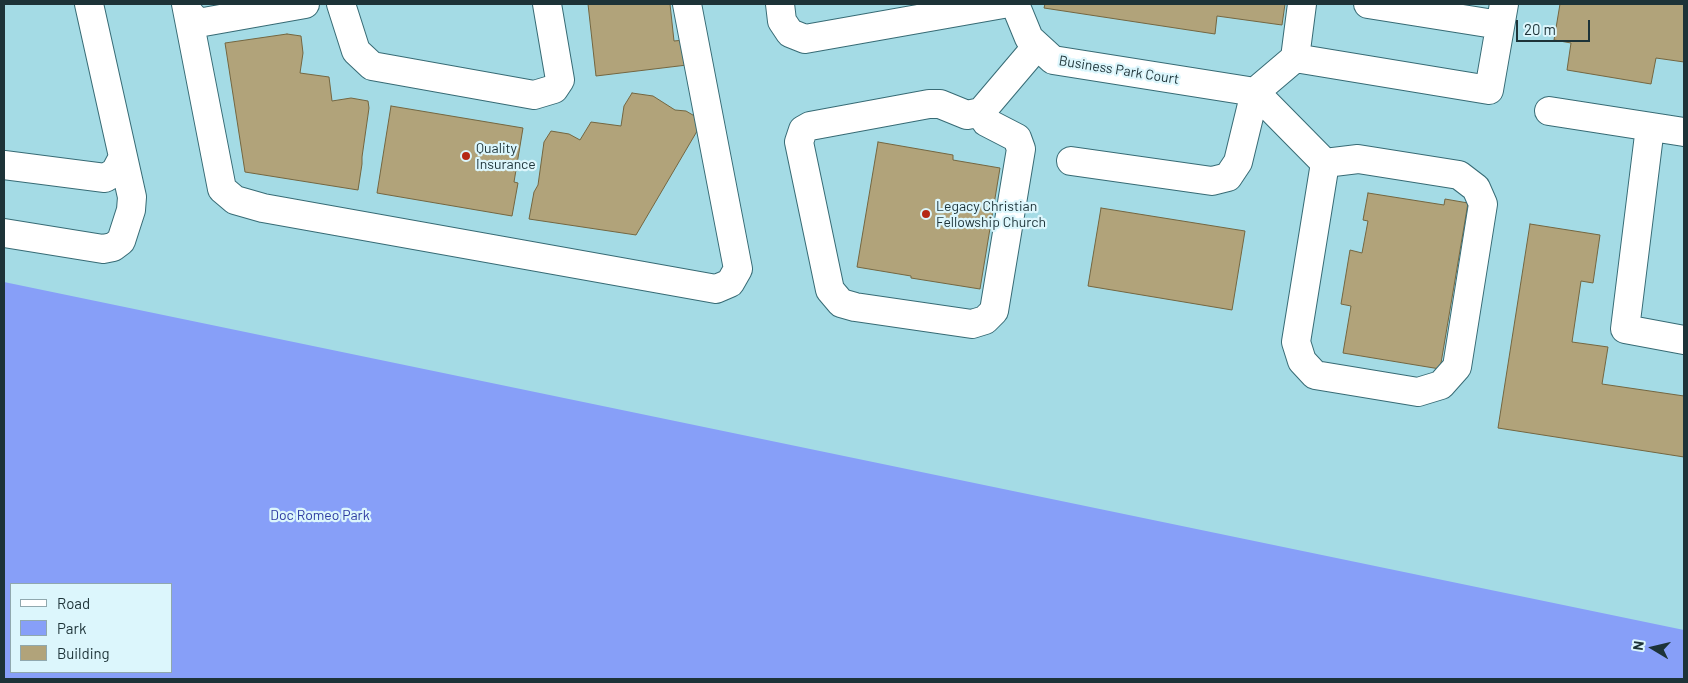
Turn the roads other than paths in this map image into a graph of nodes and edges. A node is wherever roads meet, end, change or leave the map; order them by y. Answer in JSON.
{"nodes":[{"id":1,"x":89,"y":4,"type":"edge"},
{"id":2,"x":305,"y":4,"type":"edge"},
{"id":3,"x":341,"y":4,"type":"edge"},
{"id":4,"x":547,"y":4,"type":"edge"},
{"id":5,"x":687,"y":4,"type":"edge"},
{"id":6,"x":780,"y":4,"type":"edge"},
{"id":7,"x":1003,"y":4,"type":"edge"},
{"id":8,"x":1015,"y":4,"type":"edge"},
{"id":9,"x":1302,"y":4,"type":"edge"},
{"id":10,"x":1368,"y":4,"type":"edge"},
{"id":11,"x":187,"y":8,"type":"edge"},
{"id":12,"x":1502,"y":15,"type":"edge"},
{"id":13,"x":1037,"y":46,"type":"junction"},
{"id":14,"x":1295,"y":58,"type":"junction"},
{"id":15,"x":1255,"y":92,"type":"junction"},
{"id":16,"x":1549,"y":111,"type":"dead end"},
{"id":17,"x":981,"y":112,"type":"junction"},
{"id":18,"x":1650,"y":127,"type":"junction"},
{"id":19,"x":1684,"y":132,"type":"edge"},
{"id":20,"x":123,"y":157,"type":"junction"},
{"id":21,"x":1071,"y":161,"type":"dead end"},
{"id":22,"x":1324,"y":163,"type":"junction"},
{"id":23,"x":4,"y":165,"type":"edge"},
{"id":24,"x":4,"y":233,"type":"edge"},
{"id":25,"x":1684,"y":340,"type":"edge"}],
"edges":[{"from":1,"to":20,"type":"street"},
{"from":2,"to":11,"type":"street"},
{"from":3,"to":4,"type":"street"},
{"from":5,"to":11,"type":"street"},
{"from":6,"to":7,"type":"street"},
{"from":8,"to":13,"type":"street","name":"Business Park Court"},
{"from":9,"to":14,"type":"street"},
{"from":10,"to":12,"type":"street"},
{"from":12,"to":14,"type":"street"},
{"from":13,"to":15,"type":"street","name":"Business Park Court"},
{"from":13,"to":17,"type":"street"},
{"from":14,"to":15,"type":"street"},
{"from":15,"to":21,"type":"street"},
{"from":15,"to":22,"type":"street"},
{"from":16,"to":18,"type":"street"},
{"from":17,"to":17,"type":"street"},
{"from":18,"to":19,"type":"street"},
{"from":18,"to":25,"type":"street"},
{"from":20,"to":23,"type":"street"},
{"from":20,"to":24,"type":"street"},
{"from":22,"to":22,"type":"street"}]}
